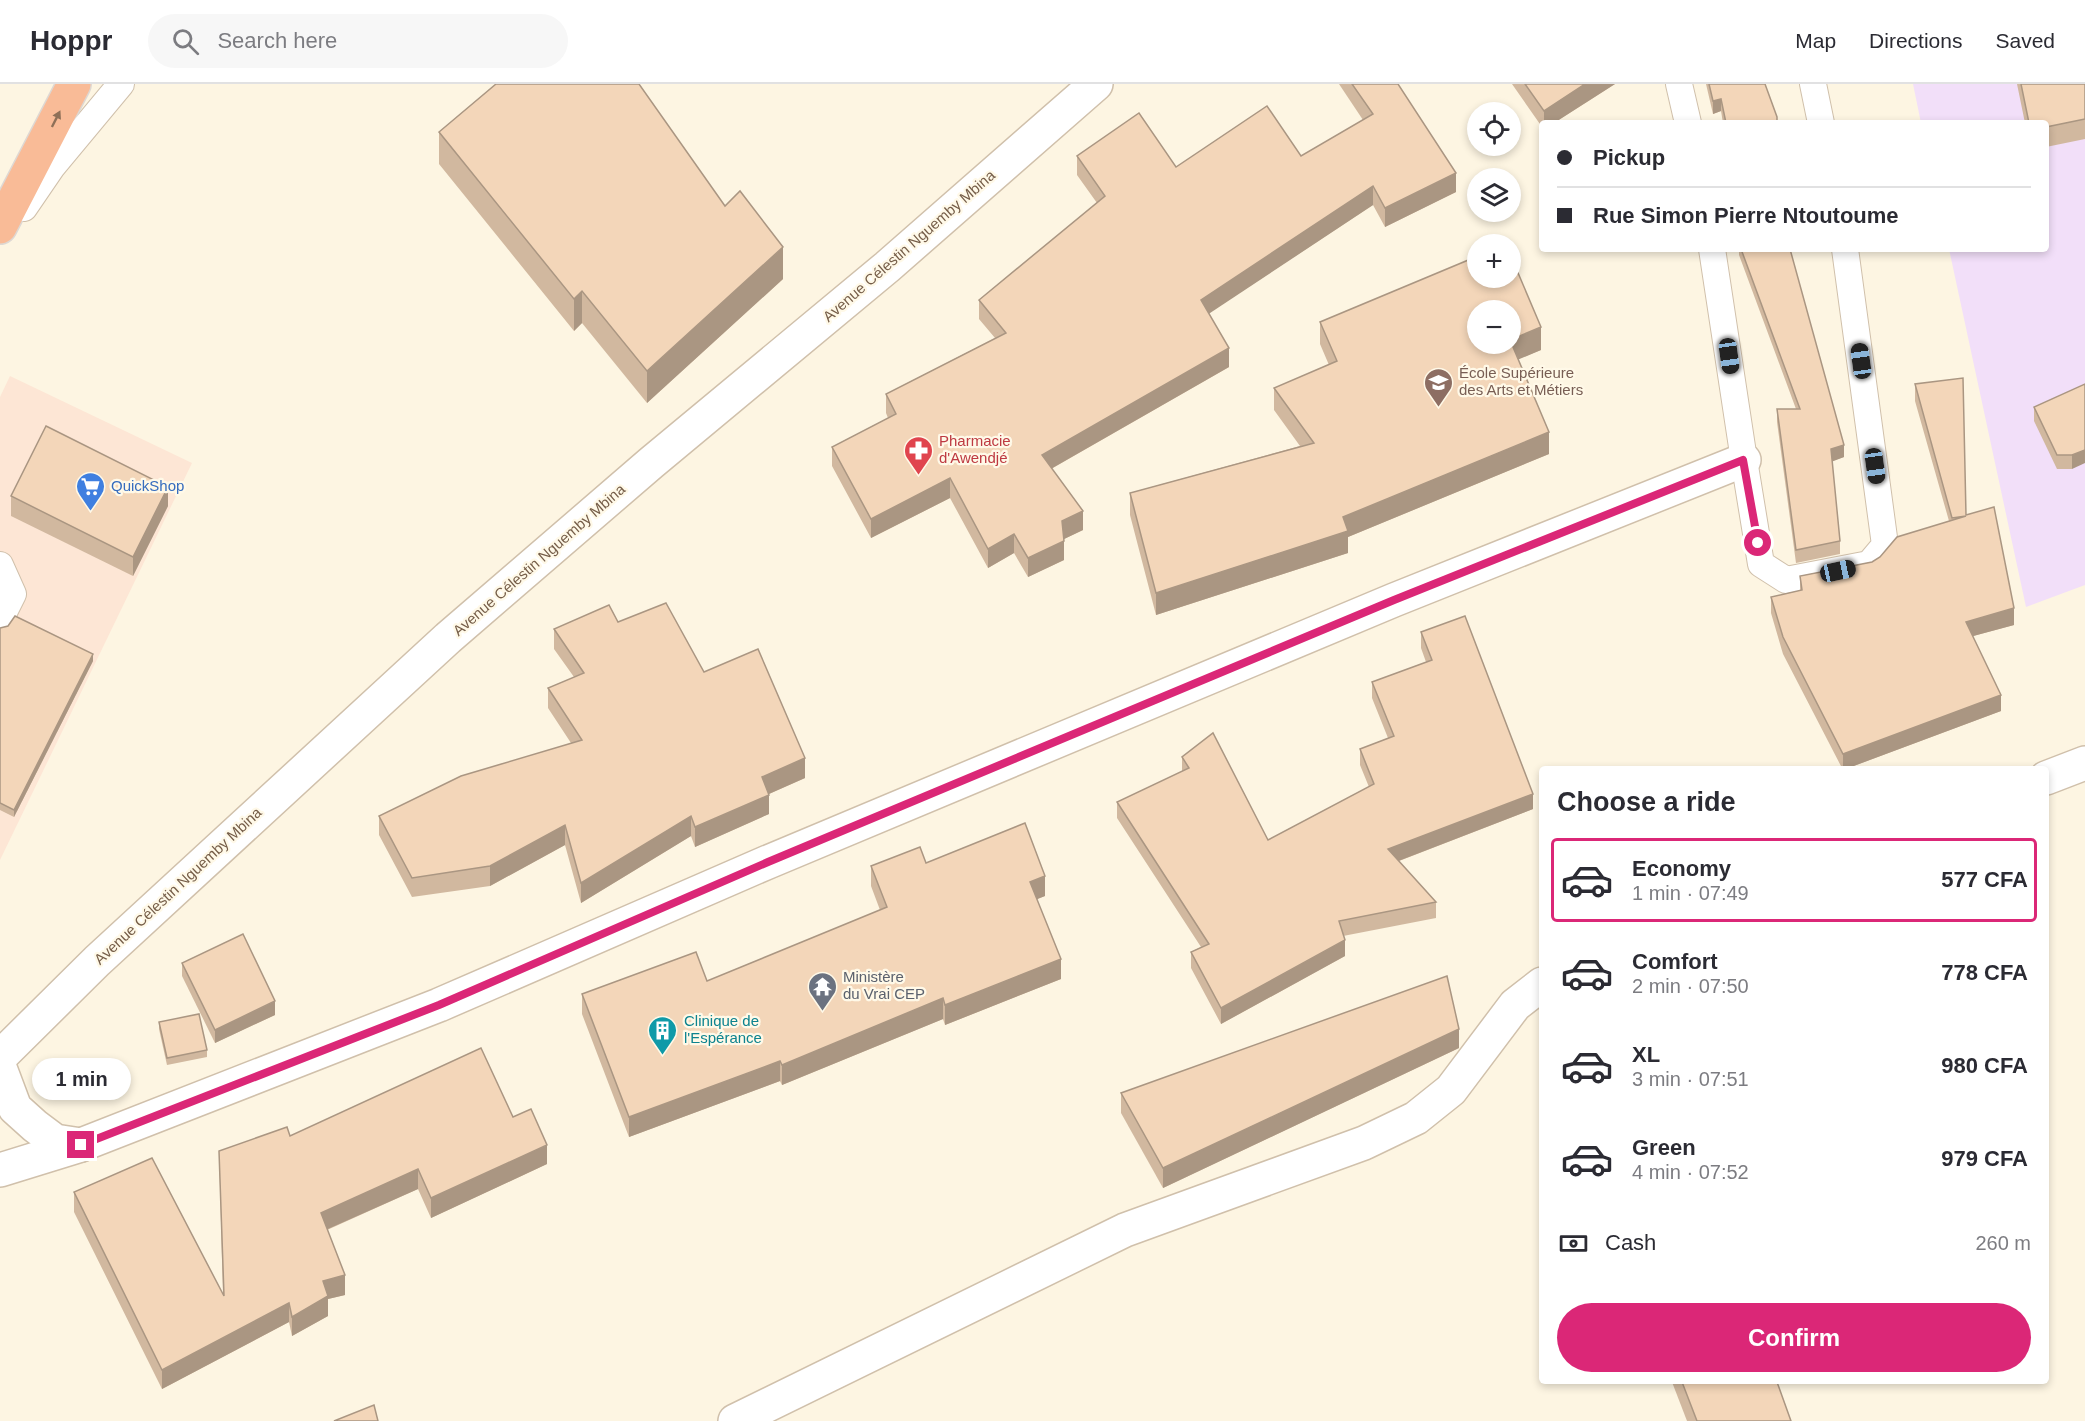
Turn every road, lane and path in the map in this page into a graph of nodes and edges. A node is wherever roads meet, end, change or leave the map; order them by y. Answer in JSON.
{"nodes":[{"id":1,"x":74,"y":84,"type":"edge"},
{"id":2,"x":121,"y":84,"type":"edge"},
{"id":3,"x":1096,"y":84,"type":"edge"},
{"id":4,"x":1679,"y":84,"type":"edge"},
{"id":5,"x":1813,"y":84,"type":"edge"},
{"id":6,"x":1687,"y":120,"type":"edge"},
{"id":7,"x":1820,"y":120,"type":"edge"},
{"id":8,"x":0,"y":227,"type":"edge"},
{"id":9,"x":0,"y":243,"type":"edge"},
{"id":10,"x":1712,"y":252,"type":"edge"},
{"id":11,"x":1845,"y":252,"type":"edge"},
{"id":12,"x":1743,"y":460,"type":"junction"},
{"id":13,"x":0,"y":565,"type":"edge"},
{"id":14,"x":0,"y":620,"type":"edge"},
{"id":15,"x":2085,"y":763,"type":"edge"},
{"id":16,"x":2049,"y":777,"type":"edge"},
{"id":17,"x":1539,"y":986,"type":"edge"},
{"id":18,"x":0,"y":1056,"type":"edge"},
{"id":19,"x":0,"y":1068,"type":"edge"},
{"id":20,"x":81,"y":1145,"type":"junction"},
{"id":21,"x":0,"y":1170,"type":"edge"},
{"id":22,"x":735,"y":1421,"type":"edge"}],
"edges":[{"from":8,"to":1,"type":"highway","one_way":true},
{"from":2,"to":9,"type":"lane"},
{"from":3,"to":18,"type":"street","name":"Avenue Célestin Nguemby Mbina"},
{"from":4,"to":6,"type":"lane"},
{"from":5,"to":7,"type":"lane"},
{"from":10,"to":12,"type":"lane"},
{"from":11,"to":12,"type":"lane"},
{"from":12,"to":20,"type":"street"},
{"from":13,"to":14,"type":"lane"},
{"from":15,"to":16,"type":"street"},
{"from":17,"to":22,"type":"street"},
{"from":19,"to":20,"type":"street"},
{"from":20,"to":21,"type":"street"}]}
